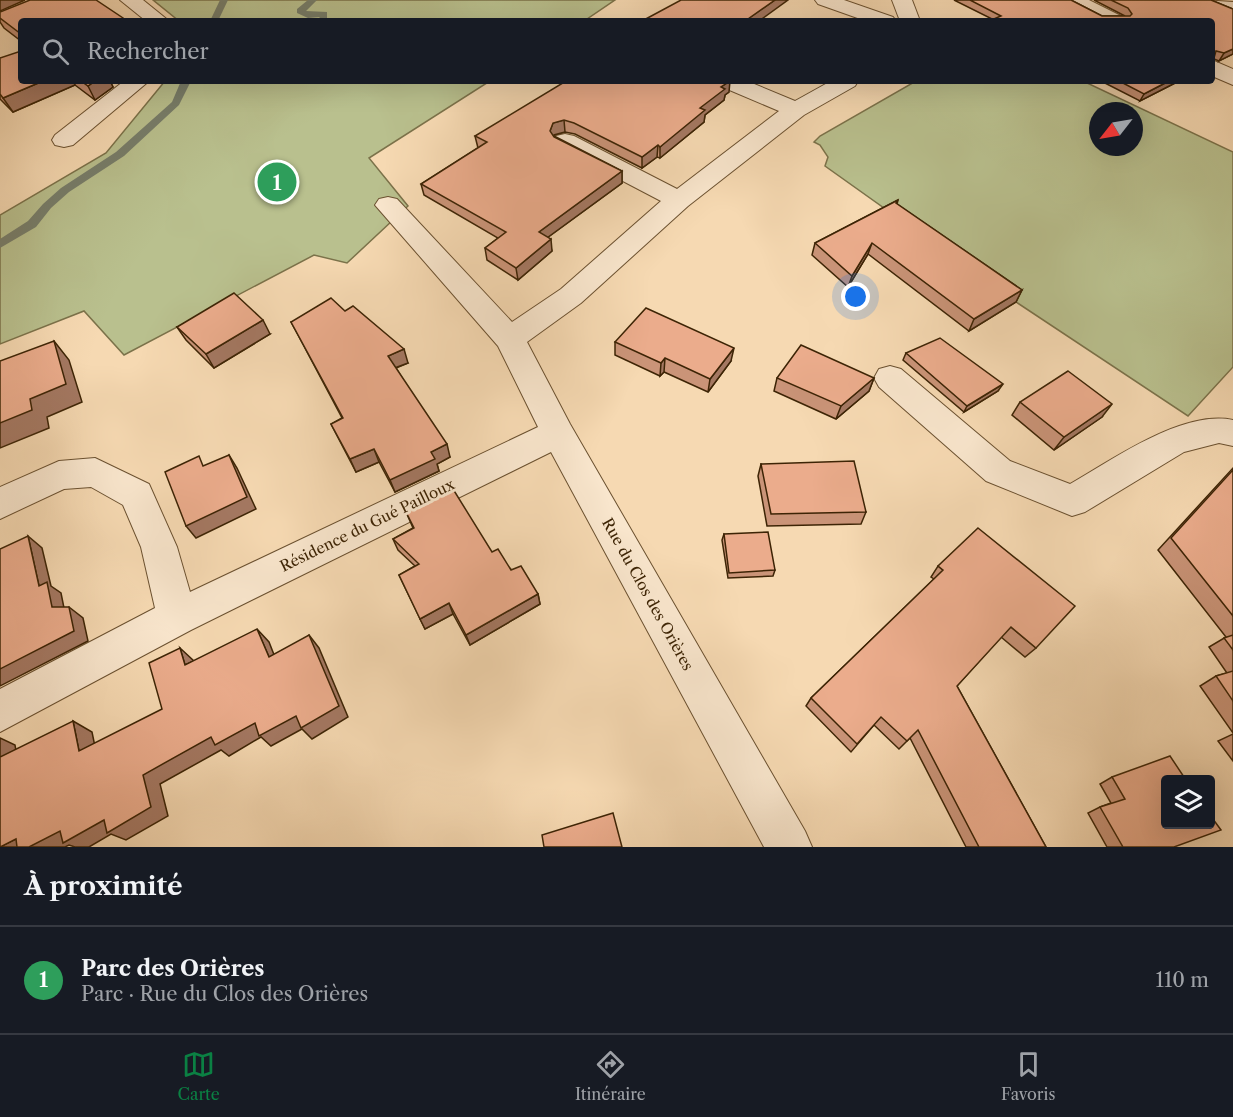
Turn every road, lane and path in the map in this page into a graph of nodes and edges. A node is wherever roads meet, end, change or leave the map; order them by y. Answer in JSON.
{"nodes":[{"id":1,"x":130,"y":0,"type":"edge"},
{"id":2,"x":825,"y":0,"type":"edge"},
{"id":3,"x":902,"y":0,"type":"edge"},
{"id":4,"x":1072,"y":0,"type":"edge"},
{"id":5,"x":1212,"y":0,"type":"edge"},
{"id":6,"x":1233,"y":9,"type":"edge"},
{"id":7,"x":155,"y":18,"type":"edge"},
{"id":8,"x":877,"y":18,"type":"edge"},
{"id":9,"x":909,"y":18,"type":"edge"},
{"id":10,"x":1110,"y":18,"type":"edge"},
{"id":11,"x":1215,"y":69,"type":"edge"},
{"id":12,"x":1233,"y":78,"type":"edge"},
{"id":13,"x":134,"y":84,"type":"edge"},
{"id":14,"x":735,"y":84,"type":"edge"},
{"id":15,"x":842,"y":84,"type":"edge"},
{"id":16,"x":796,"y":110,"type":"junction"},
{"id":17,"x":64,"y":140,"type":"dead end"},
{"id":18,"x":565,"y":141,"type":"edge"},
{"id":19,"x":679,"y":200,"type":"junction"},
{"id":20,"x":388,"y":206,"type":"dead end"},
{"id":21,"x":510,"y":339,"type":"junction"},
{"id":22,"x":890,"y":378,"type":"dead end"},
{"id":23,"x":558,"y":433,"type":"junction"},
{"id":24,"x":1233,"y":433,"type":"edge"},
{"id":25,"x":0,"y":504,"type":"edge"},
{"id":26,"x":177,"y":617,"type":"junction"},
{"id":27,"x":0,"y":711,"type":"edge"},
{"id":28,"x":789,"y":847,"type":"edge"}],
"edges":[{"from":1,"to":7,"type":"street"},
{"from":2,"to":8,"type":"street"},
{"from":3,"to":9,"type":"street"},
{"from":4,"to":10,"type":"street"},
{"from":5,"to":6,"type":"street"},
{"from":11,"to":12,"type":"street"},
{"from":13,"to":17,"type":"street"},
{"from":14,"to":16,"type":"street"},
{"from":15,"to":16,"type":"street"},
{"from":16,"to":19,"type":"street"},
{"from":18,"to":19,"type":"street"},
{"from":19,"to":21,"type":"street"},
{"from":20,"to":21,"type":"street","name":"Rue du Clos des Orières"},
{"from":21,"to":23,"type":"street","name":"Rue du Clos des Orières"},
{"from":22,"to":24,"type":"street"},
{"from":23,"to":26,"type":"street","name":"Résidence du Gué Pailloux"},
{"from":23,"to":28,"type":"street","name":"Rue du Clos des Orières"},
{"from":25,"to":26,"type":"street"},
{"from":26,"to":27,"type":"street","name":"Résidence du Gué Pailloux"}]}
